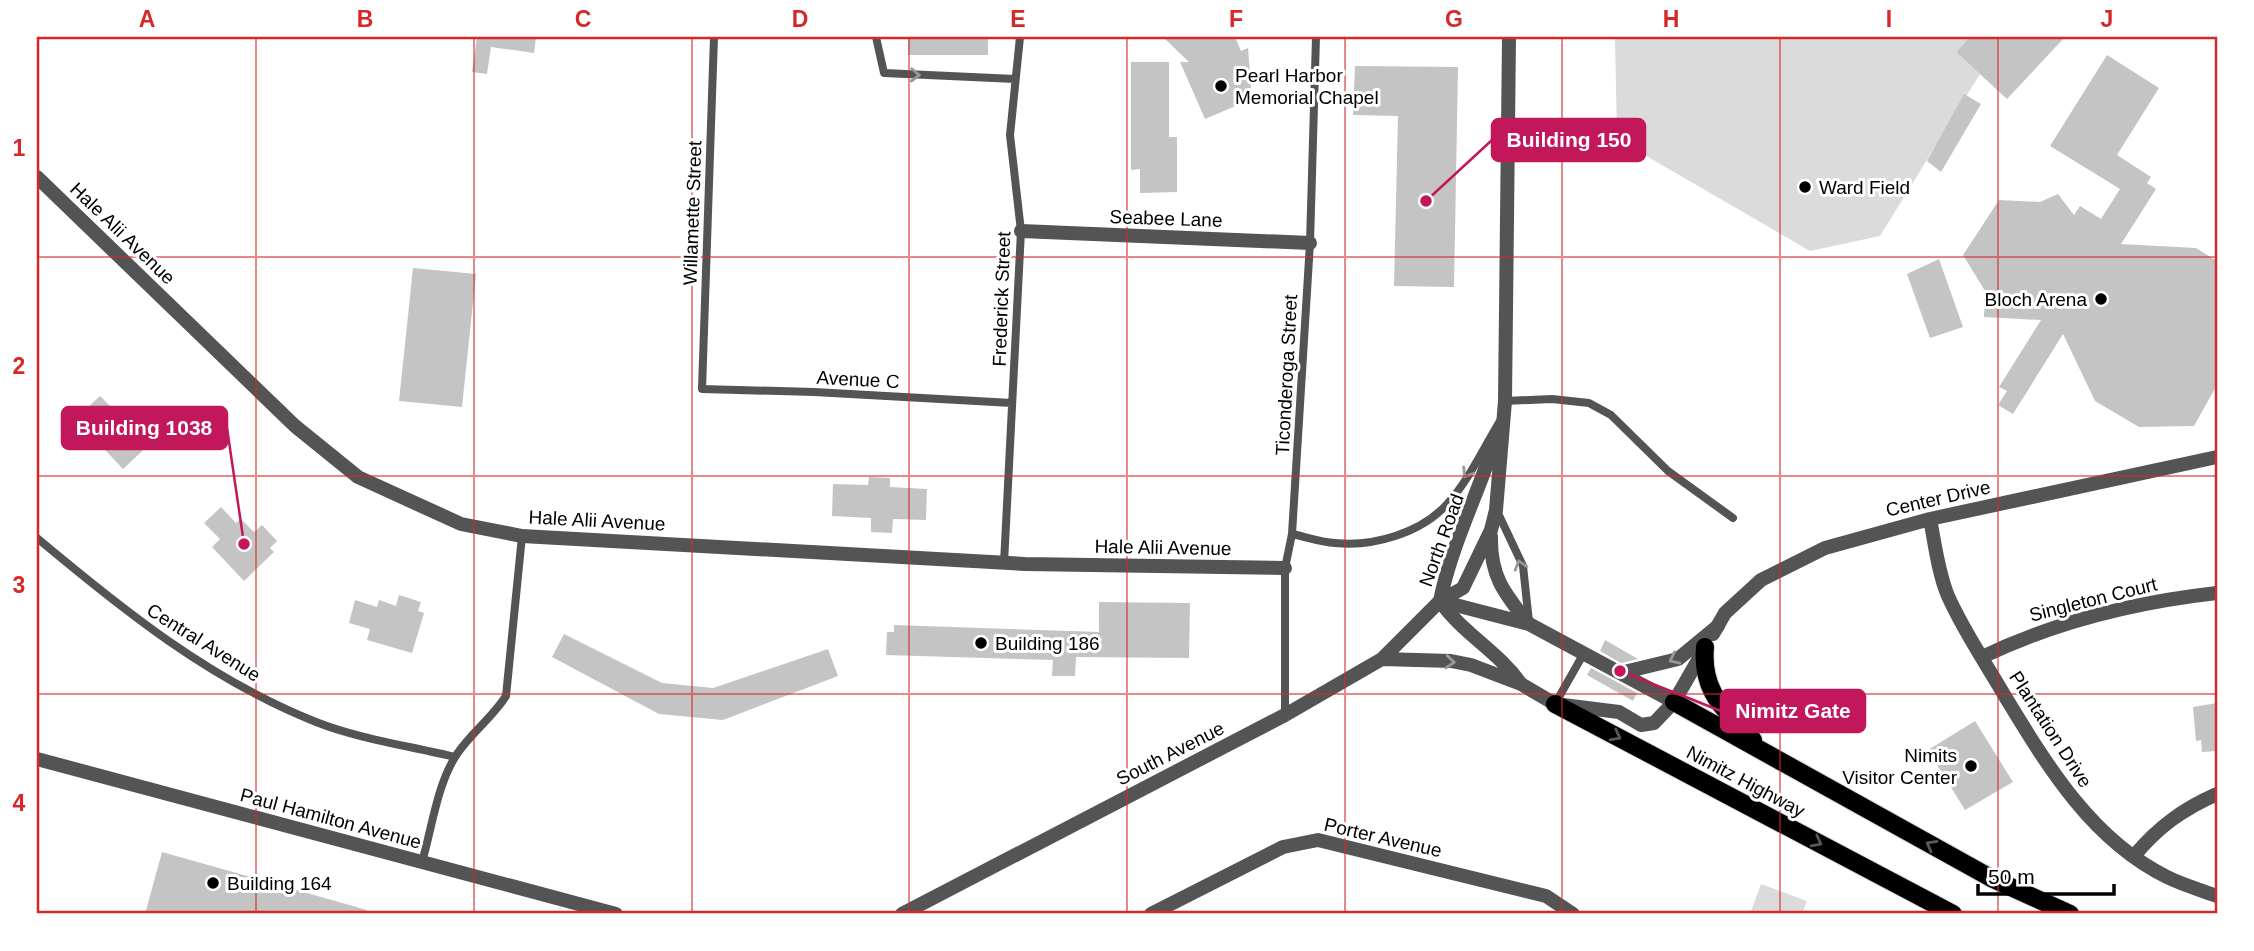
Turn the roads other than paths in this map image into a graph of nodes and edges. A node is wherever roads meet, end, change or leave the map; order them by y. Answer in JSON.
{"nodes":[{"id":1,"x":714,"y":37,"type":"edge"},
{"id":2,"x":876,"y":37,"type":"edge"},
{"id":3,"x":1020,"y":37,"type":"edge"},
{"id":4,"x":1316,"y":37,"type":"edge"},
{"id":5,"x":1509,"y":37,"type":"edge"},
{"id":6,"x":1016,"y":79,"type":"junction"},
{"id":7,"x":37,"y":177,"type":"edge"},
{"id":8,"x":1021,"y":231,"type":"junction"},
{"id":9,"x":1310,"y":243,"type":"junction"},
{"id":10,"x":702,"y":390,"type":"joint"},
{"id":11,"x":1012,"y":403,"type":"junction"},
{"id":12,"x":1504,"y":408,"type":"junction"},
{"id":13,"x":2217,"y":457,"type":"edge"},
{"id":14,"x":1496,"y":510,"type":"junction"},
{"id":15,"x":1733,"y":518,"type":"dead end"},
{"id":16,"x":1930,"y":519,"type":"junction"},
{"id":17,"x":1491,"y":530,"type":"junction"},
{"id":18,"x":1292,"y":534,"type":"junction"},
{"id":19,"x":522,"y":536,"type":"junction"},
{"id":20,"x":37,"y":538,"type":"edge"},
{"id":21,"x":1004,"y":563,"type":"junction"},
{"id":22,"x":1285,"y":568,"type":"junction"},
{"id":23,"x":2217,"y":593,"type":"edge"},
{"id":24,"x":1440,"y":601,"type":"junction"},
{"id":25,"x":1529,"y":624,"type":"junction"},
{"id":26,"x":1717,"y":626,"type":"junction"},
{"id":27,"x":1705,"y":647,"type":"junction"},
{"id":28,"x":1584,"y":653,"type":"junction"},
{"id":29,"x":1982,"y":657,"type":"junction"},
{"id":30,"x":1382,"y":659,"type":"junction"},
{"id":31,"x":1620,"y":673,"type":"junction"},
{"id":32,"x":1521,"y":684,"type":"junction"},
{"id":33,"x":1674,"y":702,"type":"junction"},
{"id":34,"x":1555,"y":704,"type":"junction"},
{"id":35,"x":1285,"y":715,"type":"junction"},
{"id":36,"x":1765,"y":753,"type":"junction"},
{"id":37,"x":455,"y":757,"type":"junction"},
{"id":38,"x":37,"y":759,"type":"edge"},
{"id":39,"x":2217,"y":794,"type":"edge"},
{"id":40,"x":2134,"y":856,"type":"junction"},
{"id":41,"x":422,"y":862,"type":"junction"},
{"id":42,"x":2217,"y":896,"type":"edge"},
{"id":43,"x":616,"y":914,"type":"edge"},
{"id":44,"x":902,"y":914,"type":"edge"},
{"id":45,"x":1151,"y":914,"type":"edge"},
{"id":46,"x":1573,"y":914,"type":"edge"},
{"id":47,"x":1953,"y":914,"type":"edge"},
{"id":48,"x":2070,"y":914,"type":"edge"}],
"edges":[{"from":1,"to":10,"type":"lane","name":"Willamette Street"},
{"from":2,"to":6,"type":"lane","one_way":true},
{"from":3,"to":6,"type":"lane","name":"Frederick Street"},
{"from":4,"to":9,"type":"lane","name":"Ticonderoga Street"},
{"from":5,"to":12,"type":"street","name":"North Road"},
{"from":6,"to":8,"type":"lane","name":"Frederick Street"},
{"from":7,"to":19,"type":"street","name":"Hale Alii Avenue"},
{"from":8,"to":9,"type":"street","name":"Seabee Lane"},
{"from":8,"to":11,"type":"lane","name":"Frederick Street"},
{"from":9,"to":18,"type":"lane","name":"Ticonderoga Street"},
{"from":10,"to":11,"type":"lane","name":"Avenue C"},
{"from":11,"to":21,"type":"lane","name":"Frederick Street"},
{"from":12,"to":14,"type":"street","name":"North Road"},
{"from":12,"to":15,"type":"lane"},
{"from":12,"to":18,"type":"lane","one_way":true},
{"from":12,"to":24,"type":"street","name":"North Road"},
{"from":13,"to":16,"type":"street","name":"Center Drive"},
{"from":14,"to":17,"type":"street","name":"North Road"},
{"from":25,"to":14,"type":"lane","one_way":true},
{"from":16,"to":26,"type":"street","name":"Center Drive"},
{"from":16,"to":29,"type":"street","name":"Plantation Drive"},
{"from":17,"to":24,"type":"street","name":"North Road"},
{"from":17,"to":25,"type":"street"},
{"from":18,"to":22,"type":"lane","name":"Ticonderoga Street"},
{"from":19,"to":21,"type":"street","name":"Hale Alii Avenue"},
{"from":19,"to":37,"type":"lane"},
{"from":20,"to":37,"type":"lane","name":"Central Avenue"},
{"from":21,"to":22,"type":"street","name":"Hale Alii Avenue"},
{"from":22,"to":35,"type":"lane","name":"Ticonderoga Street"},
{"from":23,"to":29,"type":"street","name":"Singleton Court"},
{"from":24,"to":25,"type":"street"},
{"from":24,"to":30,"type":"street","name":"South Avenue"},
{"from":24,"to":32,"type":"street"},
{"from":25,"to":28,"type":"street"},
{"from":26,"to":27,"type":"street","name":"Center Drive"},
{"from":26,"to":31,"type":"street","one_way":true},
{"from":27,"to":33,"type":"street","name":"Center Drive"},
{"from":27,"to":36,"type":"main road"},
{"from":28,"to":31,"type":"street"},
{"from":28,"to":34,"type":"lane"},
{"from":29,"to":40,"type":"street","name":"Plantation Drive"},
{"from":30,"to":32,"type":"street","one_way":true},
{"from":30,"to":35,"type":"street","name":"South Avenue"},
{"from":31,"to":33,"type":"street"},
{"from":32,"to":34,"type":"street","name":"Nimitz Highway"},
{"from":33,"to":34,"type":"street"},
{"from":33,"to":36,"type":"main road","name":"Nimitz Highway"},
{"from":34,"to":47,"type":"main road","name":"Nimitz Highway","one_way":true},
{"from":35,"to":44,"type":"street","name":"South Avenue"},
{"from":48,"to":36,"type":"main road","name":"Nimitz Highway","one_way":true},
{"from":37,"to":41,"type":"lane"},
{"from":38,"to":41,"type":"street","name":"Paul Hamilton Avenue"},
{"from":39,"to":40,"type":"street"},
{"from":40,"to":42,"type":"street","name":"Plantation Drive"},
{"from":41,"to":43,"type":"street","name":"Paul Hamilton Avenue"},
{"from":45,"to":46,"type":"street","name":"Porter Avenue"}]}
